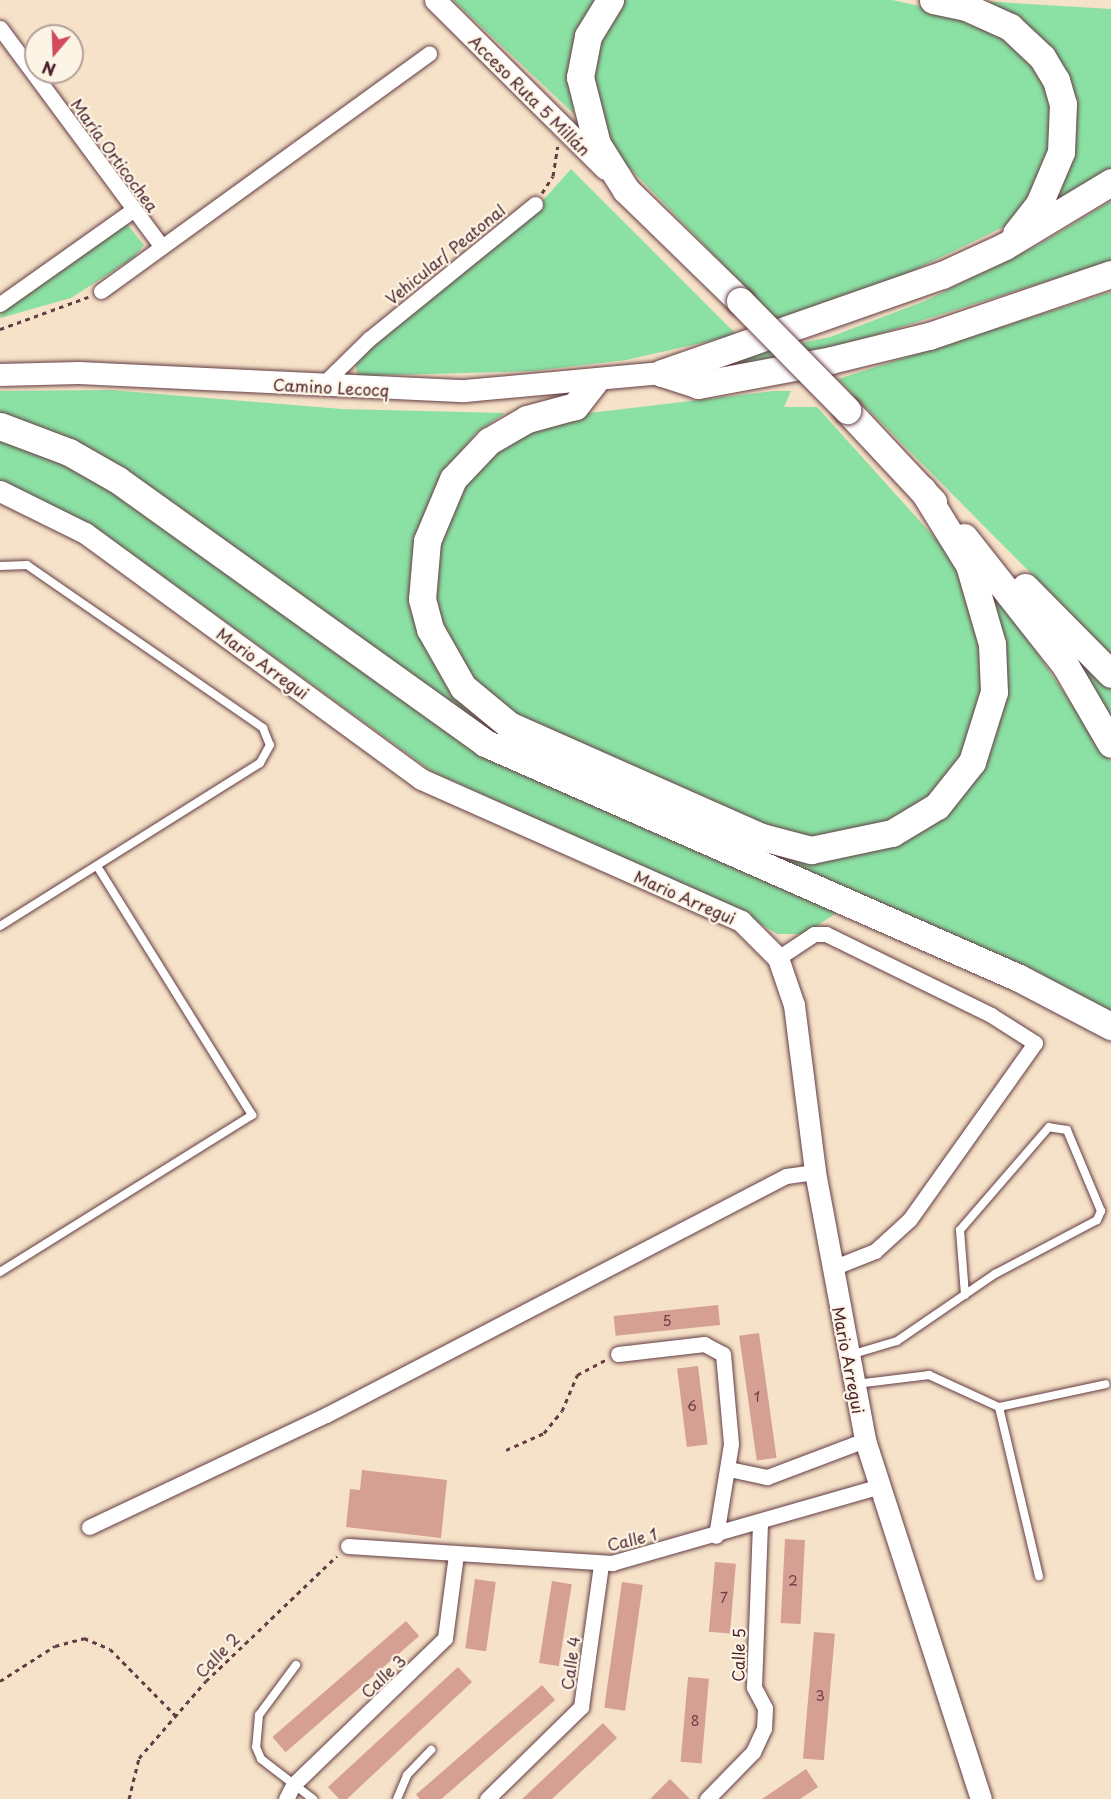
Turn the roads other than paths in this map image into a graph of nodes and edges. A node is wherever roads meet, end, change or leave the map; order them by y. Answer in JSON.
{"nodes":[{"id":1,"x":435,"y":0,"type":"edge"},
{"id":2,"x":610,"y":0,"type":"edge"},
{"id":3,"x":933,"y":0,"type":"edge"},
{"id":4,"x":0,"y":28,"type":"edge"},
{"id":5,"x":429,"y":54,"type":"dead end"},
{"id":6,"x":1111,"y":182,"type":"edge"},
{"id":7,"x":626,"y":190,"type":"junction"},
{"id":8,"x":535,"y":204,"type":"road end"},
{"id":9,"x":133,"y":210,"type":"junction"},
{"id":10,"x":160,"y":244,"type":"junction"},
{"id":11,"x":1005,"y":246,"type":"junction"},
{"id":12,"x":1111,"y":274,"type":"edge"},
{"id":13,"x":101,"y":291,"type":"road end"},
{"id":14,"x":0,"y":304,"type":"edge"},
{"id":15,"x":662,"y":374,"type":"junction"},
{"id":16,"x":0,"y":375,"type":"edge"},
{"id":17,"x":594,"y":382,"type":"junction"},
{"id":18,"x":320,"y":387,"type":"junction"},
{"id":19,"x":0,"y":426,"type":"edge"},
{"id":20,"x":922,"y":489,"type":"junction"},
{"id":21,"x":0,"y":491,"type":"edge"},
{"id":22,"x":0,"y":566,"type":"edge"},
{"id":23,"x":1111,"y":674,"type":"edge"},
{"id":24,"x":1111,"y":744,"type":"edge"},
{"id":25,"x":97,"y":866,"type":"junction"},
{"id":26,"x":0,"y":926,"type":"edge"},
{"id":27,"x":778,"y":958,"type":"junction"},
{"id":28,"x":1111,"y":1026,"type":"edge"},
{"id":29,"x":815,"y":1172,"type":"junction"},
{"id":30,"x":832,"y":1268,"type":"junction"},
{"id":31,"x":0,"y":1272,"type":"edge"},
{"id":32,"x":965,"y":1295,"type":"junction"},
{"id":33,"x":618,"y":1354,"type":"road end"},
{"id":34,"x":848,"y":1355,"type":"junction"},
{"id":35,"x":854,"y":1384,"type":"junction"},
{"id":36,"x":1106,"y":1384,"type":"dead end"},
{"id":37,"x":999,"y":1407,"type":"junction"},
{"id":38,"x":865,"y":1440,"type":"junction"},
{"id":39,"x":729,"y":1469,"type":"junction"},
{"id":40,"x":880,"y":1486,"type":"junction"},
{"id":41,"x":760,"y":1522,"type":"junction"},
{"id":42,"x":89,"y":1527,"type":"dead end"},
{"id":43,"x":716,"y":1536,"type":"junction"},
{"id":44,"x":348,"y":1546,"type":"road end"},
{"id":45,"x":456,"y":1554,"type":"junction"},
{"id":46,"x":601,"y":1564,"type":"junction"},
{"id":47,"x":1039,"y":1576,"type":"dead end"},
{"id":48,"x":296,"y":1665,"type":"dead end"},
{"id":49,"x":431,"y":1750,"type":"dead end"},
{"id":50,"x":289,"y":1792,"type":"edge"},
{"id":51,"x":313,"y":1799,"type":"edge"},
{"id":52,"x":397,"y":1799,"type":"edge"},
{"id":53,"x":487,"y":1799,"type":"edge"},
{"id":54,"x":707,"y":1799,"type":"edge"},
{"id":55,"x":981,"y":1799,"type":"edge"}],
"edges":[{"from":1,"to":7,"type":"street","name":"Acceso Ruta 5 Millán"},
{"from":2,"to":7,"type":"highway"},
{"from":3,"to":11,"type":"highway"},
{"from":4,"to":9,"type":"street","name":"María Orticochea"},
{"from":5,"to":10,"type":"street"},
{"from":6,"to":11,"type":"highway"},
{"from":7,"to":20,"type":"highway","bridge":true},
{"from":8,"to":18,"type":"street","name":"Vehicular/ Peatonal"},
{"from":9,"to":10,"type":"street","name":"María Orticochea"},
{"from":9,"to":14,"type":"street"},
{"from":10,"to":13,"type":"street"},
{"from":11,"to":15,"type":"highway"},
{"from":12,"to":15,"type":"highway"},
{"from":15,"to":17,"type":"main road","name":"Camino Lecocq"},
{"from":16,"to":18,"type":"main road","name":"Camino Lecocq"},
{"from":17,"to":18,"type":"main road","name":"Camino Lecocq"},
{"from":17,"to":20,"type":"highway"},
{"from":19,"to":28,"type":"highway"},
{"from":20,"to":23,"type":"highway"},
{"from":20,"to":24,"type":"highway"},
{"from":21,"to":27,"type":"street","name":"Mario Arregui"},
{"from":22,"to":25,"type":"lane"},
{"from":25,"to":26,"type":"lane"},
{"from":25,"to":31,"type":"lane"},
{"from":27,"to":29,"type":"street","name":"Mario Arregui"},
{"from":27,"to":30,"type":"street"},
{"from":29,"to":30,"type":"street","name":"Mario Arregui"},
{"from":29,"to":42,"type":"street"},
{"from":30,"to":34,"type":"street","name":"Mario Arregui"},
{"from":32,"to":32,"type":"lane"},
{"from":32,"to":34,"type":"lane"},
{"from":33,"to":39,"type":"street"},
{"from":34,"to":35,"type":"street","name":"Mario Arregui"},
{"from":35,"to":37,"type":"lane"},
{"from":35,"to":38,"type":"street","name":"Mario Arregui"},
{"from":36,"to":37,"type":"lane"},
{"from":37,"to":47,"type":"lane"},
{"from":38,"to":39,"type":"street"},
{"from":38,"to":40,"type":"street","name":"Mario Arregui"},
{"from":39,"to":43,"type":"street"},
{"from":40,"to":41,"type":"street","name":"Calle 1"},
{"from":40,"to":55,"type":"street","name":"Mario Arregui"},
{"from":41,"to":43,"type":"street","name":"Calle 1"},
{"from":41,"to":54,"type":"street","name":"Calle 5"},
{"from":43,"to":46,"type":"street","name":"Calle 1"},
{"from":44,"to":45,"type":"street","name":"Calle 1"},
{"from":45,"to":46,"type":"street","name":"Calle 1"},
{"from":45,"to":50,"type":"street","name":"Calle 3"},
{"from":46,"to":53,"type":"street","name":"Calle 4"},
{"from":48,"to":50,"type":"lane"},
{"from":49,"to":52,"type":"lane"},
{"from":50,"to":51,"type":"lane"}]}
